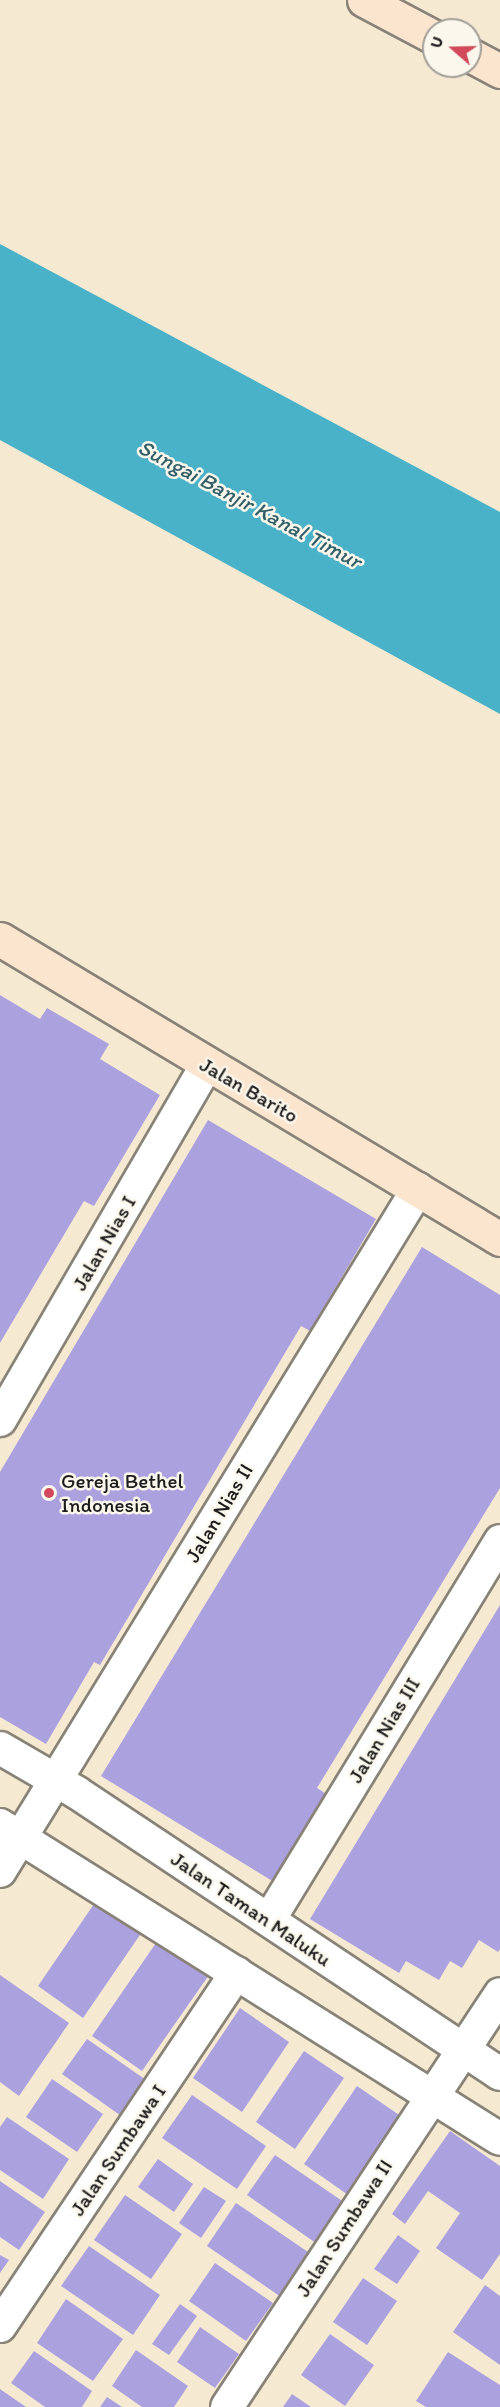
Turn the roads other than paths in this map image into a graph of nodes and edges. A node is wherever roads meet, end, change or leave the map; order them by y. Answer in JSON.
{"nodes":[{"id":1,"x":365,"y":0,"type":"edge"},
{"id":2,"x":422,"y":30,"type":"edge"},
{"id":3,"x":482,"y":61,"type":"edge"},
{"id":4,"x":500,"y":71,"type":"edge"},
{"id":5,"x":0,"y":939,"type":"edge"},
{"id":6,"x":207,"y":1065,"type":"junction"},
{"id":7,"x":418,"y":1189,"type":"junction"},
{"id":8,"x":500,"y":1239,"type":"edge"},
{"id":9,"x":0,"y":1420,"type":"edge"},
{"id":10,"x":500,"y":1541,"type":"edge"},
{"id":11,"x":0,"y":1748,"type":"edge"},
{"id":12,"x":56,"y":1779,"type":"junction"},
{"id":13,"x":10,"y":1831,"type":"edge"},
{"id":14,"x":0,"y":1871,"type":"edge"},
{"id":15,"x":269,"y":1920,"type":"junction"},
{"id":16,"x":236,"y":1973,"type":"junction"},
{"id":17,"x":500,"y":1994,"type":"edge"},
{"id":18,"x":464,"y":2051,"type":"junction"},
{"id":19,"x":500,"y":2074,"type":"edge"},
{"id":20,"x":430,"y":2097,"type":"junction"},
{"id":21,"x":500,"y":2139,"type":"edge"},
{"id":22,"x":0,"y":2326,"type":"edge"},
{"id":23,"x":227,"y":2407,"type":"edge"}],
"edges":[{"from":1,"to":2,"type":"street"},
{"from":3,"to":4,"type":"street"},
{"from":5,"to":6,"type":"street","name":"Jalan Barito"},
{"from":6,"to":7,"type":"street","name":"Jalan Barito"},
{"from":6,"to":9,"type":"street","name":"Jalan Nias I"},
{"from":7,"to":8,"type":"street","name":"Jalan Barito"},
{"from":7,"to":12,"type":"street","name":"Jalan Nias II"},
{"from":10,"to":15,"type":"street","name":"Jalan Nias III"},
{"from":11,"to":12,"type":"street","name":"Jalan Taman Maluku"},
{"from":12,"to":13,"type":"street","name":"Jalan Nias II"},
{"from":12,"to":15,"type":"street","name":"Jalan Taman Maluku"},
{"from":13,"to":14,"type":"street","name":"Jalan Nias II"},
{"from":13,"to":16,"type":"street"},
{"from":15,"to":18,"type":"street","name":"Jalan Taman Maluku"},
{"from":16,"to":20,"type":"street"},
{"from":16,"to":22,"type":"street","name":"Jalan Sumbawa I"},
{"from":17,"to":18,"type":"street","name":"Jalan Sumbawa II"},
{"from":18,"to":19,"type":"street","name":"Jalan Taman Maluku"},
{"from":18,"to":20,"type":"street","name":"Jalan Sumbawa II"},
{"from":20,"to":21,"type":"street"},
{"from":20,"to":23,"type":"street","name":"Jalan Sumbawa II"}]}
